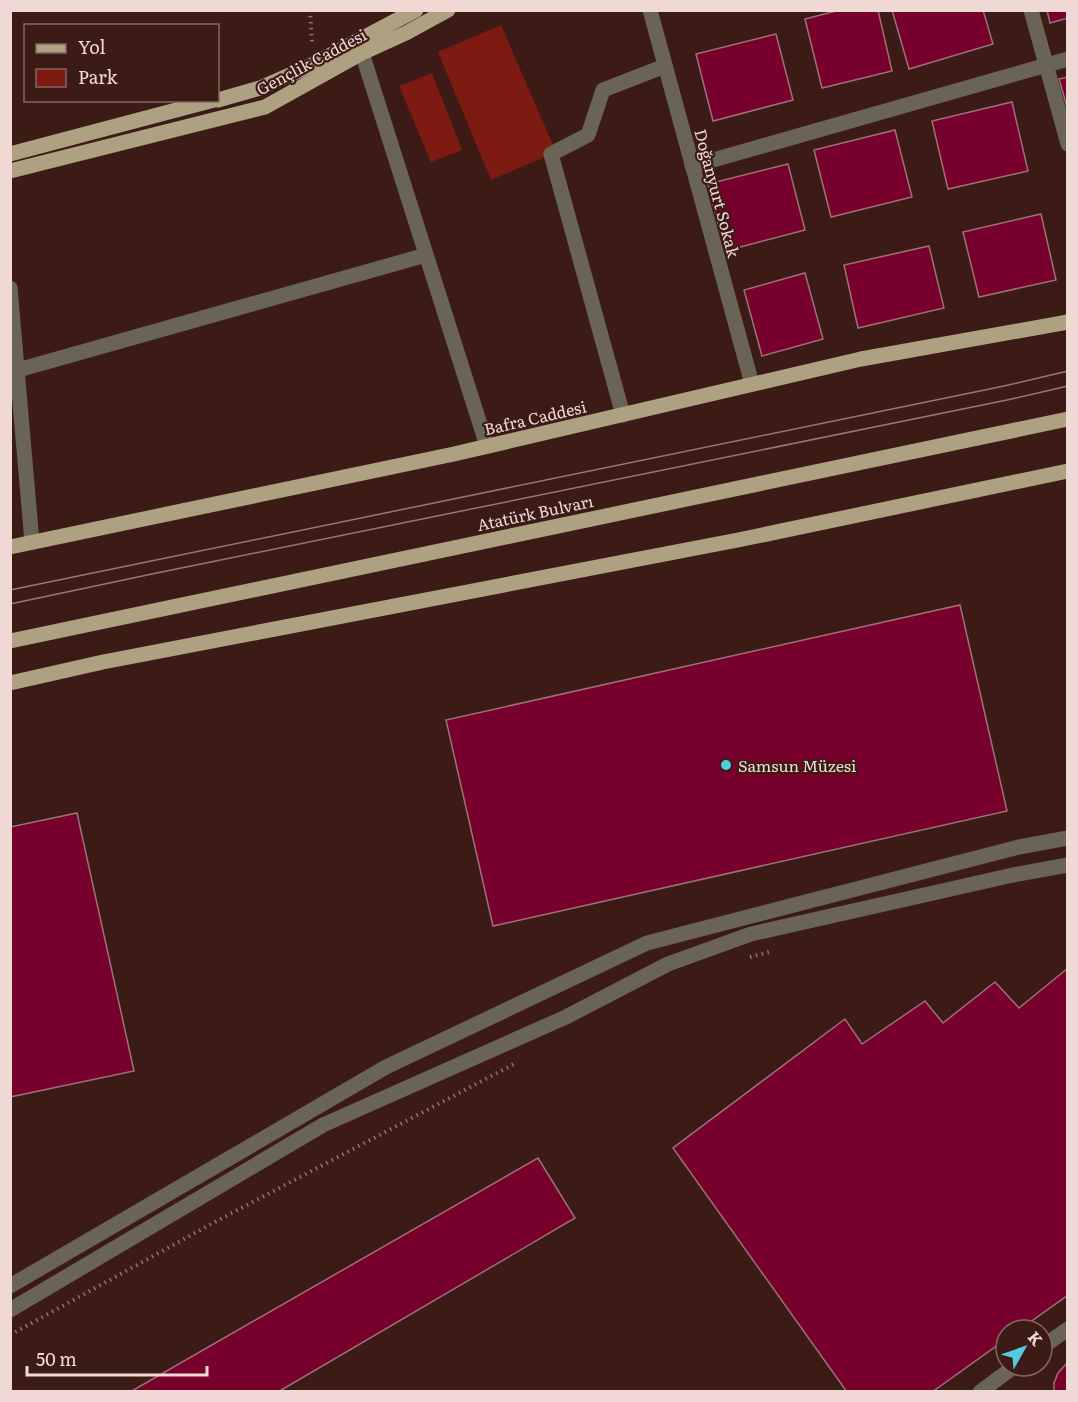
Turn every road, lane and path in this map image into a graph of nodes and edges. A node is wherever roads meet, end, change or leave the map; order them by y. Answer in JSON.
{"nodes":[{"id":1,"x":416,"y":10,"type":"edge"},
{"id":2,"x":448,"y":10,"type":"edge"},
{"id":3,"x":650,"y":10,"type":"edge"},
{"id":4,"x":1031,"y":10,"type":"edge"},
{"id":5,"x":363,"y":53,"type":"junction"},
{"id":6,"x":1068,"y":59,"type":"edge"},
{"id":7,"x":1046,"y":65,"type":"junction"},
{"id":8,"x":665,"y":66,"type":"junction"},
{"id":9,"x":219,"y":99,"type":"edge"},
{"id":10,"x":208,"y":102,"type":"edge"},
{"id":11,"x":1068,"y":144,"type":"edge"},
{"id":12,"x":10,"y":154,"type":"edge"},
{"id":13,"x":692,"y":166,"type":"junction"},
{"id":14,"x":10,"y":171,"type":"edge"},
{"id":15,"x":426,"y":255,"type":"junction"},
{"id":16,"x":10,"y":288,"type":"edge"},
{"id":17,"x":1068,"y":322,"type":"edge"},
{"id":18,"x":18,"y":370,"type":"junction"},
{"id":19,"x":752,"y":384,"type":"junction"},
{"id":20,"x":623,"y":415,"type":"junction"},
{"id":21,"x":1068,"y":419,"type":"edge"},
{"id":22,"x":487,"y":446,"type":"junction"},
{"id":23,"x":1068,"y":471,"type":"edge"},
{"id":24,"x":32,"y":542,"type":"junction"},
{"id":25,"x":10,"y":547,"type":"edge"},
{"id":26,"x":10,"y":641,"type":"edge"},
{"id":27,"x":10,"y":683,"type":"edge"},
{"id":28,"x":1068,"y":838,"type":"edge"},
{"id":29,"x":1068,"y":865,"type":"edge"},
{"id":30,"x":773,"y":951,"type":"dead end"},
{"id":31,"x":750,"y":957,"type":"dead end"},
{"id":32,"x":520,"y":1061,"type":"dead end"},
{"id":33,"x":10,"y":1286,"type":"edge"},
{"id":34,"x":10,"y":1310,"type":"edge"},
{"id":35,"x":1068,"y":1329,"type":"edge"},
{"id":36,"x":10,"y":1335,"type":"edge"},
{"id":37,"x":1054,"y":1339,"type":"edge"},
{"id":38,"x":999,"y":1378,"type":"edge"},
{"id":39,"x":980,"y":1392,"type":"edge"}],
"edges":[{"from":1,"to":9,"type":"main road","name":"Gençlik Caddesi"},
{"from":2,"to":5,"type":"main road","name":"Gençlik Caddesi"},
{"from":3,"to":8,"type":"street","name":"Doğanyurt Sokak"},
{"from":4,"to":7,"type":"street"},
{"from":5,"to":14,"type":"main road","name":"Gençlik Caddesi"},
{"from":5,"to":15,"type":"street"},
{"from":6,"to":7,"type":"street"},
{"from":7,"to":11,"type":"street"},
{"from":7,"to":13,"type":"street"},
{"from":8,"to":13,"type":"street","name":"Doğanyurt Sokak"},
{"from":8,"to":20,"type":"street"},
{"from":10,"to":12,"type":"main road","name":"Gençlik Caddesi"},
{"from":13,"to":19,"type":"street","name":"Doğanyurt Sokak"},
{"from":15,"to":18,"type":"street"},
{"from":15,"to":22,"type":"street"},
{"from":16,"to":18,"type":"street"},
{"from":17,"to":19,"type":"main road","name":"Bafra Caddesi"},
{"from":18,"to":24,"type":"street"},
{"from":19,"to":20,"type":"main road","name":"Bafra Caddesi"},
{"from":20,"to":22,"type":"main road","name":"Bafra Caddesi"},
{"from":21,"to":26,"type":"main road","name":"Atatürk Bulvarı"},
{"from":22,"to":24,"type":"main road","name":"Bafra Caddesi"},
{"from":23,"to":27,"type":"main road"},
{"from":24,"to":25,"type":"main road","name":"Bafra Caddesi"},
{"from":28,"to":33,"type":"street"},
{"from":29,"to":34,"type":"street"},
{"from":30,"to":31,"type":"path"},
{"from":32,"to":36,"type":"path"},
{"from":35,"to":37,"type":"street"},
{"from":38,"to":39,"type":"street"}]}
